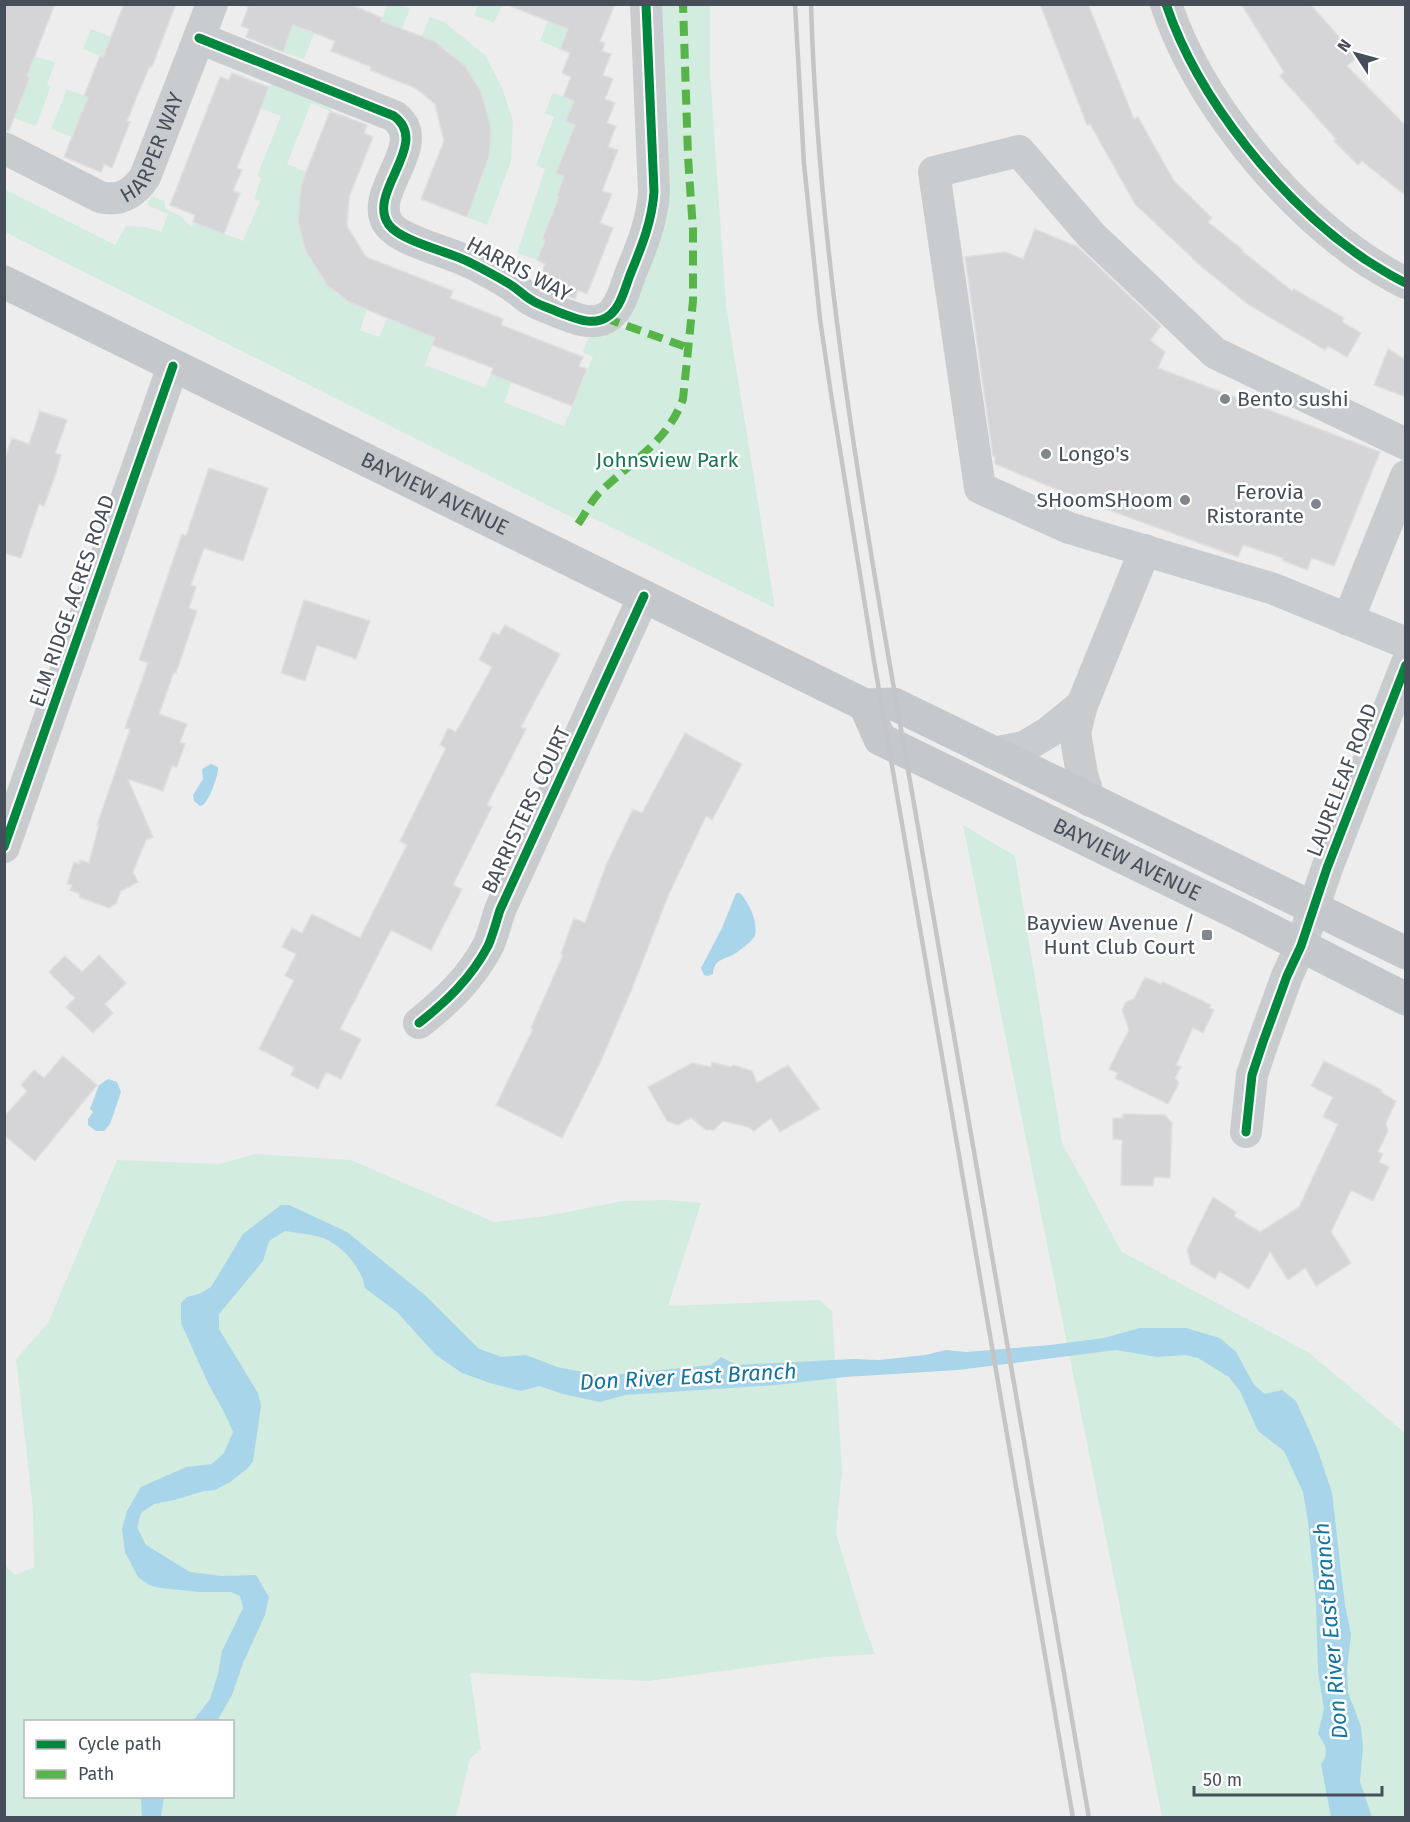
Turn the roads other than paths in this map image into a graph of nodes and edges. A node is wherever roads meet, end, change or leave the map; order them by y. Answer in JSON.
{"nodes":[{"id":1,"x":212,"y":4,"type":"edge"},
{"id":2,"x":646,"y":4,"type":"edge"},
{"id":3,"x":1166,"y":4,"type":"edge"},
{"id":4,"x":199,"y":38,"type":"junction"},
{"id":5,"x":4,"y":148,"type":"edge"},
{"id":6,"x":4,"y":282,"type":"edge"},
{"id":7,"x":1406,"y":284,"type":"edge"},
{"id":8,"x":173,"y":366,"type":"junction"},
{"id":9,"x":1406,"y":444,"type":"edge"},
{"id":10,"x":1406,"y":476,"type":"edge"},
{"id":11,"x":1144,"y":550,"type":"junction"},
{"id":12,"x":644,"y":596,"type":"junction"},
{"id":13,"x":1348,"y":620,"type":"junction"},
{"id":14,"x":1406,"y":643,"type":"edge"},
{"id":15,"x":1406,"y":665,"type":"edge"},
{"id":16,"x":865,"y":705,"type":"junction"},
{"id":17,"x":1082,"y":705,"type":"junction"},
{"id":18,"x":993,"y":753,"type":"junction"},
{"id":19,"x":1090,"y":801,"type":"junction"},
{"id":20,"x":4,"y":847,"type":"edge"},
{"id":21,"x":1315,"y":909,"type":"junction"},
{"id":22,"x":1301,"y":946,"type":"junction"},
{"id":23,"x":1406,"y":953,"type":"edge"},
{"id":24,"x":1406,"y":999,"type":"edge"},
{"id":25,"x":419,"y":1023,"type":"dead end"},
{"id":26,"x":1246,"y":1132,"type":"dead end"}],
"edges":[{"from":1,"to":4,"type":"street","name":"HARPER WAY"},
{"from":2,"to":4,"type":"street","name":"HARRIS WAY"},
{"from":3,"to":7,"type":"street"},
{"from":4,"to":5,"type":"street","name":"HARPER WAY"},
{"from":6,"to":8,"type":"main road","name":"BAYVIEW AVENUE"},
{"from":8,"to":12,"type":"main road","name":"BAYVIEW AVENUE"},
{"from":8,"to":20,"type":"street","name":"ELM RIDGE ACRES ROAD"},
{"from":9,"to":11,"type":"street"},
{"from":10,"to":13,"type":"street"},
{"from":11,"to":13,"type":"street"},
{"from":11,"to":17,"type":"street"},
{"from":12,"to":16,"type":"main road","name":"BAYVIEW AVENUE"},
{"from":12,"to":25,"type":"street","name":"BARRISTERS COURT"},
{"from":13,"to":14,"type":"street"},
{"from":15,"to":21,"type":"street","name":"LAURELEAF ROAD"},
{"from":16,"to":18,"type":"main road","name":"BAYVIEW AVENUE"},
{"from":16,"to":22,"type":"main road","name":"BAYVIEW AVENUE"},
{"from":17,"to":18,"type":"street"},
{"from":17,"to":19,"type":"street"},
{"from":18,"to":19,"type":"main road","name":"BAYVIEW AVENUE"},
{"from":19,"to":21,"type":"main road","name":"BAYVIEW AVENUE"},
{"from":21,"to":22,"type":"street","name":"LAURELEAF ROAD"},
{"from":21,"to":23,"type":"main road","name":"BAYVIEW AVENUE"},
{"from":22,"to":24,"type":"main road","name":"BAYVIEW AVENUE"},
{"from":22,"to":26,"type":"street","name":"LAURELEAF ROAD"}]}
